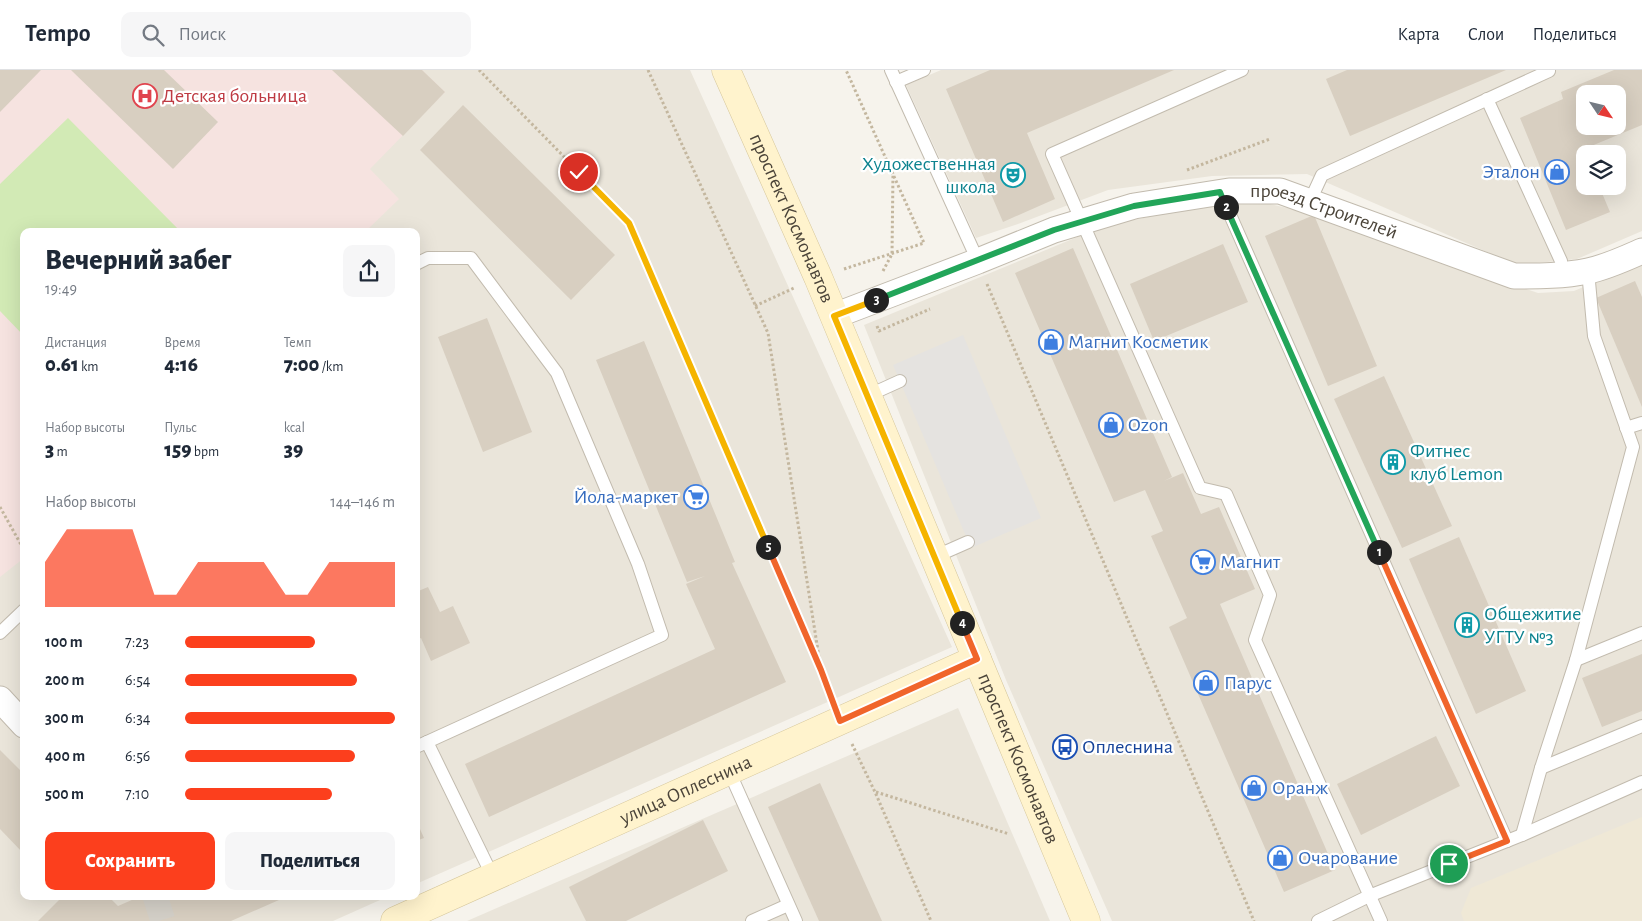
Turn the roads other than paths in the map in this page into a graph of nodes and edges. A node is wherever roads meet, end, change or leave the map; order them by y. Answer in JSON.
{"nodes":[{"id":1,"x":726,"y":70,"type":"edge"},
{"id":2,"x":891,"y":70,"type":"edge"},
{"id":3,"x":924,"y":70,"type":"edge"},
{"id":4,"x":1242,"y":70,"type":"edge"},
{"id":5,"x":1548,"y":71,"type":"dead end"},
{"id":6,"x":896,"y":82,"type":"junction"},
{"id":7,"x":1487,"y":98,"type":"junction"},
{"id":8,"x":1220,"y":192,"type":"junction"},
{"id":9,"x":1310,"y":201,"type":"junction"},
{"id":10,"x":1083,"y":221,"type":"junction"},
{"id":11,"x":1642,"y":251,"type":"edge"},
{"id":12,"x":978,"y":261,"type":"junction"},
{"id":13,"x":420,"y":262,"type":"edge"},
{"id":14,"x":1588,"y":271,"type":"junction"},
{"id":15,"x":1562,"y":274,"type":"junction"},
{"id":16,"x":834,"y":316,"type":"junction"},
{"id":17,"x":900,"y":381,"type":"dead end"},
{"id":18,"x":867,"y":396,"type":"junction"},
{"id":19,"x":1642,"y":423,"type":"edge"},
{"id":20,"x":1626,"y":428,"type":"junction"},
{"id":21,"x":968,"y":542,"type":"dead end"},
{"id":22,"x":934,"y":557,"type":"junction"},
{"id":23,"x":20,"y":614,"type":"edge"},
{"id":24,"x":0,"y":633,"type":"edge"},
{"id":25,"x":1642,"y":633,"type":"edge"},
{"id":26,"x":977,"y":659,"type":"junction"},
{"id":27,"x":1576,"y":660,"type":"junction"},
{"id":28,"x":0,"y":699,"type":"edge"},
{"id":29,"x":20,"y":721,"type":"edge"},
{"id":30,"x":1642,"y":726,"type":"edge"},
{"id":31,"x":422,"y":744,"type":"edge"},
{"id":32,"x":1541,"y":768,"type":"junction"},
{"id":33,"x":728,"y":771,"type":"junction"},
{"id":34,"x":1642,"y":782,"type":"edge"},
{"id":35,"x":1522,"y":835,"type":"junction"},
{"id":36,"x":1507,"y":841,"type":"junction"},
{"id":37,"x":493,"y":877,"type":"junction"},
{"id":38,"x":1370,"y":896,"type":"junction"},
{"id":39,"x":788,"y":904,"type":"junction"},
{"id":40,"x":395,"y":921,"type":"edge"},
{"id":41,"x":752,"y":921,"type":"edge"},
{"id":42,"x":796,"y":921,"type":"edge"},
{"id":43,"x":1086,"y":921,"type":"edge"},
{"id":44,"x":1318,"y":921,"type":"edge"},
{"id":45,"x":1381,"y":921,"type":"edge"}],
"edges":[{"from":1,"to":16,"type":"main road","name":"проспект Космонавтов"},
{"from":2,"to":6,"type":"lane"},
{"from":3,"to":6,"type":"lane"},
{"from":4,"to":10,"type":"lane"},
{"from":5,"to":7,"type":"lane"},
{"from":6,"to":12,"type":"lane"},
{"from":7,"to":9,"type":"lane"},
{"from":7,"to":15,"type":"lane"},
{"from":8,"to":9,"type":"street","name":"проезд Строителей"},
{"from":8,"to":10,"type":"street","name":"проезд Строителей"},
{"from":8,"to":36,"type":"lane"},
{"from":9,"to":15,"type":"street","name":"проезд Строителей"},
{"from":10,"to":12,"type":"street","name":"проезд Строителей"},
{"from":10,"to":38,"type":"lane"},
{"from":11,"to":14,"type":"street","name":"проезд Строителей"},
{"from":12,"to":16,"type":"street","name":"проезд Строителей"},
{"from":13,"to":31,"type":"lane"},
{"from":14,"to":15,"type":"street","name":"проезд Строителей"},
{"from":14,"to":20,"type":"lane"},
{"from":16,"to":18,"type":"main road","name":"проспект Космонавтов"},
{"from":17,"to":18,"type":"lane"},
{"from":18,"to":22,"type":"main road","name":"проспект Космонавтов"},
{"from":19,"to":20,"type":"lane"},
{"from":20,"to":27,"type":"lane"},
{"from":21,"to":22,"type":"lane"},
{"from":22,"to":26,"type":"main road","name":"проспект Космонавтов"},
{"from":23,"to":24,"type":"lane"},
{"from":25,"to":27,"type":"lane"},
{"from":26,"to":33,"type":"main road","name":"улица Оплеснина"},
{"from":26,"to":43,"type":"main road","name":"проспект Космонавтов"},
{"from":27,"to":32,"type":"lane"},
{"from":28,"to":29,"type":"street"},
{"from":30,"to":32,"type":"lane"},
{"from":31,"to":37,"type":"lane"},
{"from":32,"to":35,"type":"lane"},
{"from":33,"to":37,"type":"main road","name":"улица Оплеснина"},
{"from":33,"to":39,"type":"lane"},
{"from":34,"to":35,"type":"lane"},
{"from":35,"to":36,"type":"lane"},
{"from":36,"to":38,"type":"lane"},
{"from":37,"to":40,"type":"main road","name":"улица Оплеснина"},
{"from":38,"to":44,"type":"lane"},
{"from":38,"to":45,"type":"lane"},
{"from":39,"to":41,"type":"lane"},
{"from":39,"to":42,"type":"lane"}]}
